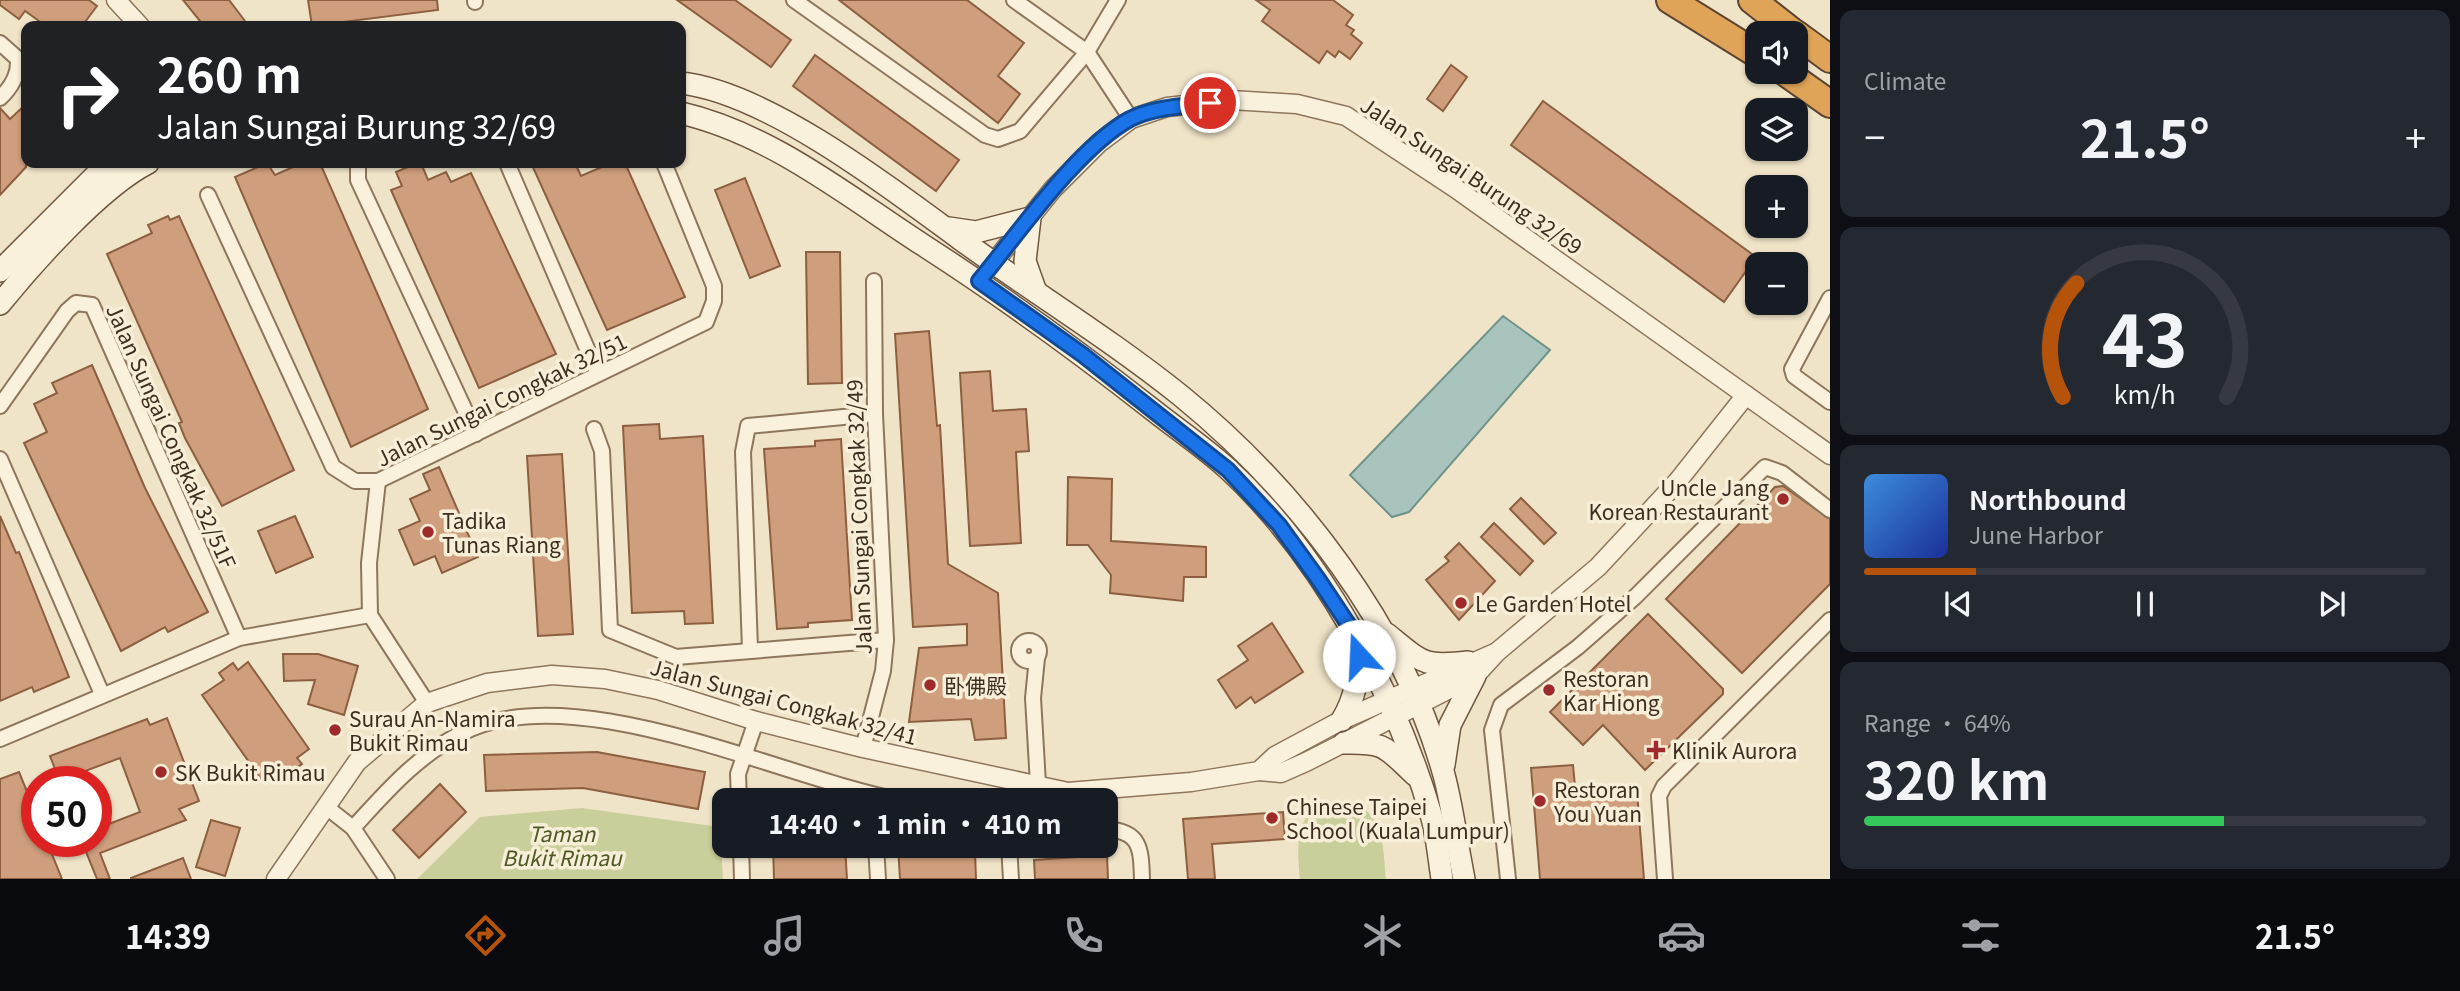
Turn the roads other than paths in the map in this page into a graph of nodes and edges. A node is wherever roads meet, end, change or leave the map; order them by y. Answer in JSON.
{"nodes":[{"id":1,"x":116,"y":0,"type":"edge"},
{"id":2,"x":794,"y":0,"type":"edge"},
{"id":3,"x":1014,"y":0,"type":"edge"},
{"id":4,"x":1118,"y":0,"type":"edge"},
{"id":5,"x":1671,"y":0,"type":"edge"},
{"id":6,"x":1752,"y":0,"type":"edge"},
{"id":7,"x":135,"y":21,"type":"edge"},
{"id":8,"x":1779,"y":21,"type":"edge"},
{"id":9,"x":0,"y":43,"type":"edge"},
{"id":10,"x":1808,"y":43,"type":"edge"},
{"id":11,"x":1745,"y":46,"type":"edge"},
{"id":12,"x":1087,"y":52,"type":"junction"},
{"id":13,"x":1830,"y":59,"type":"edge"},
{"id":14,"x":1802,"y":84,"type":"edge"},
{"id":15,"x":686,"y":85,"type":"edge"},
{"id":16,"x":0,"y":98,"type":"edge"},
{"id":17,"x":1830,"y":104,"type":"edge"},
{"id":18,"x":686,"y":114,"type":"edge"},
{"id":19,"x":1131,"y":119,"type":"junction"},
{"id":20,"x":106,"y":168,"type":"edge"},
{"id":21,"x":140,"y":168,"type":"edge"},
{"id":22,"x":358,"y":168,"type":"edge"},
{"id":23,"x":509,"y":168,"type":"edge"},
{"id":24,"x":666,"y":168,"type":"edge"},
{"id":25,"x":208,"y":195,"type":"dead end"},
{"id":26,"x":1030,"y":218,"type":"junction"},
{"id":27,"x":943,"y":226,"type":"junction"},
{"id":28,"x":993,"y":263,"type":"junction"},
{"id":29,"x":11,"y":269,"type":"edge"},
{"id":30,"x":874,"y":281,"type":"dead end"},
{"id":31,"x":979,"y":281,"type":"junction"},
{"id":32,"x":1037,"y":293,"type":"junction"},
{"id":33,"x":1830,"y":299,"type":"edge"},
{"id":34,"x":0,"y":304,"type":"edge"},
{"id":35,"x":598,"y":374,"type":"junction"},
{"id":36,"x":1746,"y":395,"type":"junction"},
{"id":37,"x":1830,"y":401,"type":"edge"},
{"id":38,"x":0,"y":406,"type":"edge"},
{"id":39,"x":875,"y":414,"type":"junction"},
{"id":40,"x":594,"y":429,"type":"dead end"},
{"id":41,"x":476,"y":433,"type":"junction"},
{"id":42,"x":1830,"y":455,"type":"edge"},
{"id":43,"x":0,"y":459,"type":"edge"},
{"id":44,"x":378,"y":481,"type":"junction"},
{"id":45,"x":1830,"y":510,"type":"edge"},
{"id":46,"x":370,"y":615,"type":"junction"},
{"id":47,"x":1830,"y":620,"type":"edge"},
{"id":48,"x":1380,"y":628,"type":"junction"},
{"id":49,"x":239,"y":638,"type":"junction"},
{"id":50,"x":1358,"y":639,"type":"junction"},
{"id":51,"x":886,"y":640,"type":"junction"},
{"id":52,"x":751,"y":649,"type":"junction"},
{"id":53,"x":1472,"y":669,"type":"junction"},
{"id":54,"x":102,"y":694,"type":"junction"},
{"id":55,"x":1033,"y":698,"type":"junction"},
{"id":56,"x":1413,"y":698,"type":"junction"},
{"id":57,"x":428,"y":703,"type":"junction"},
{"id":58,"x":1391,"y":709,"type":"junction"},
{"id":59,"x":1342,"y":720,"type":"junction"},
{"id":60,"x":756,"y":721,"type":"junction"},
{"id":61,"x":0,"y":739,"type":"edge"},
{"id":62,"x":1343,"y":743,"type":"junction"},
{"id":63,"x":863,"y":748,"type":"junction"},
{"id":64,"x":743,"y":754,"type":"junction"},
{"id":65,"x":1259,"y":771,"type":"junction"},
{"id":66,"x":1443,"y":775,"type":"junction"},
{"id":67,"x":1419,"y":778,"type":"junction"},
{"id":68,"x":1038,"y":784,"type":"junction"},
{"id":69,"x":739,"y":788,"type":"edge"},
{"id":70,"x":847,"y":788,"type":"edge"},
{"id":71,"x":325,"y":806,"type":"junction"},
{"id":72,"x":353,"y":828,"type":"junction"},
{"id":73,"x":1118,"y":831,"type":"edge"},
{"id":74,"x":742,"y":858,"type":"edge"},
{"id":75,"x":877,"y":858,"type":"edge"},
{"id":76,"x":1010,"y":858,"type":"edge"},
{"id":77,"x":381,"y":877,"type":"edge"},
{"id":78,"x":276,"y":879,"type":"edge"},
{"id":79,"x":743,"y":879,"type":"edge"},
{"id":80,"x":878,"y":879,"type":"edge"},
{"id":81,"x":1011,"y":879,"type":"edge"},
{"id":82,"x":1142,"y":879,"type":"edge"},
{"id":83,"x":1442,"y":879,"type":"edge"},
{"id":84,"x":1464,"y":879,"type":"edge"},
{"id":85,"x":1508,"y":879,"type":"edge"},
{"id":86,"x":1665,"y":879,"type":"edge"}],
"edges":[{"from":1,"to":7,"type":"street"},
{"from":2,"to":12,"type":"street"},
{"from":3,"to":12,"type":"street"},
{"from":4,"to":12,"type":"street"},
{"from":5,"to":11,"type":"highway"},
{"from":6,"to":8,"type":"highway"},
{"from":9,"to":16,"type":"street"},
{"from":10,"to":13,"type":"highway"},
{"from":12,"to":19,"type":"street"},
{"from":14,"to":17,"type":"highway"},
{"from":15,"to":27,"type":"main road"},
{"from":18,"to":31,"type":"main road"},
{"from":19,"to":26,"type":"street","name":"Jalan Sungai Burung 32/69"},
{"from":19,"to":36,"type":"street","name":"Jalan Sungai Burung 32/69"},
{"from":20,"to":29,"type":"main road"},
{"from":21,"to":29,"type":"main road"},
{"from":22,"to":41,"type":"street"},
{"from":23,"to":35,"type":"street"},
{"from":24,"to":35,"type":"street","name":"Jalan Sungai Congkak 32/51"},
{"from":25,"to":44,"type":"street"},
{"from":26,"to":27,"type":"main road"},
{"from":26,"to":28,"type":"street","name":"Jalan Sungai Burung 32/69"},
{"from":26,"to":32,"type":"main road"},
{"from":27,"to":28,"type":"main road"},
{"from":28,"to":31,"type":"street","name":"Jalan Sungai Burung 32/69"},
{"from":28,"to":32,"type":"main road"},
{"from":29,"to":34,"type":"main road"},
{"from":30,"to":39,"type":"street","name":"Jalan Sungai Congkak 32/49"},
{"from":31,"to":50,"type":"main road"},
{"from":32,"to":48,"type":"main road"},
{"from":33,"to":37,"type":"street"},
{"from":35,"to":41,"type":"street","name":"Jalan Sungai Congkak 32/51"},
{"from":36,"to":42,"type":"street","name":"Jalan Sungai Burung 32/69"},
{"from":36,"to":53,"type":"street"},
{"from":38,"to":49,"type":"street","name":"Jalan Sungai Congkak 32/51F"},
{"from":39,"to":51,"type":"street","name":"Jalan Sungai Congkak 32/49"},
{"from":39,"to":52,"type":"street"},
{"from":40,"to":52,"type":"street"},
{"from":41,"to":44,"type":"street","name":"Jalan Sungai Congkak 32/51"},
{"from":43,"to":54,"type":"street"},
{"from":44,"to":46,"type":"street","name":"Jalan Sungai Congkak 32/51"},
{"from":45,"to":85,"type":"street"},
{"from":46,"to":49,"type":"street"},
{"from":46,"to":57,"type":"street"},
{"from":47,"to":86,"type":"street"},
{"from":48,"to":53,"type":"main road"},
{"from":48,"to":56,"type":"main road"},
{"from":49,"to":54,"type":"street"},
{"from":50,"to":58,"type":"main road"},
{"from":50,"to":59,"type":"main road"},
{"from":51,"to":52,"type":"street"},
{"from":51,"to":63,"type":"street","name":"Jalan Sungai Congkak 32/49"},
{"from":53,"to":56,"type":"street"},
{"from":53,"to":66,"type":"main road"},
{"from":54,"to":61,"type":"street"},
{"from":55,"to":55,"type":"street"},
{"from":55,"to":68,"type":"street"},
{"from":56,"to":58,"type":"street"},
{"from":56,"to":66,"type":"main road"},
{"from":57,"to":60,"type":"street","name":"Jalan Sungai Congkak 32/41"},
{"from":57,"to":71,"type":"street","name":"Jalan Sungai Congkak 32/41"},
{"from":58,"to":59,"type":"street","name":"Jalan Sungai Congkak 32/41"},
{"from":58,"to":62,"type":"street"},
{"from":58,"to":67,"type":"main road"},
{"from":59,"to":65,"type":"street","name":"Jalan Sungai Congkak 32/41"},
{"from":60,"to":63,"type":"street","name":"Jalan Sungai Congkak 32/41"},
{"from":60,"to":64,"type":"street"},
{"from":62,"to":65,"type":"street"},
{"from":62,"to":67,"type":"main road"},
{"from":63,"to":68,"type":"street","name":"Jalan Sungai Congkak 32/41"},
{"from":64,"to":69,"type":"street"},
{"from":64,"to":70,"type":"street"},
{"from":64,"to":72,"type":"street"},
{"from":65,"to":68,"type":"street","name":"Jalan Sungai Congkak 32/41"},
{"from":66,"to":84,"type":"main road"},
{"from":67,"to":83,"type":"main road"},
{"from":71,"to":72,"type":"street"},
{"from":71,"to":78,"type":"street","name":"Jalan Sungai Congkak 32/41"},
{"from":72,"to":77,"type":"street"},
{"from":73,"to":82,"type":"street"},
{"from":74,"to":79,"type":"street"},
{"from":75,"to":80,"type":"street"},
{"from":76,"to":81,"type":"street"}]}
